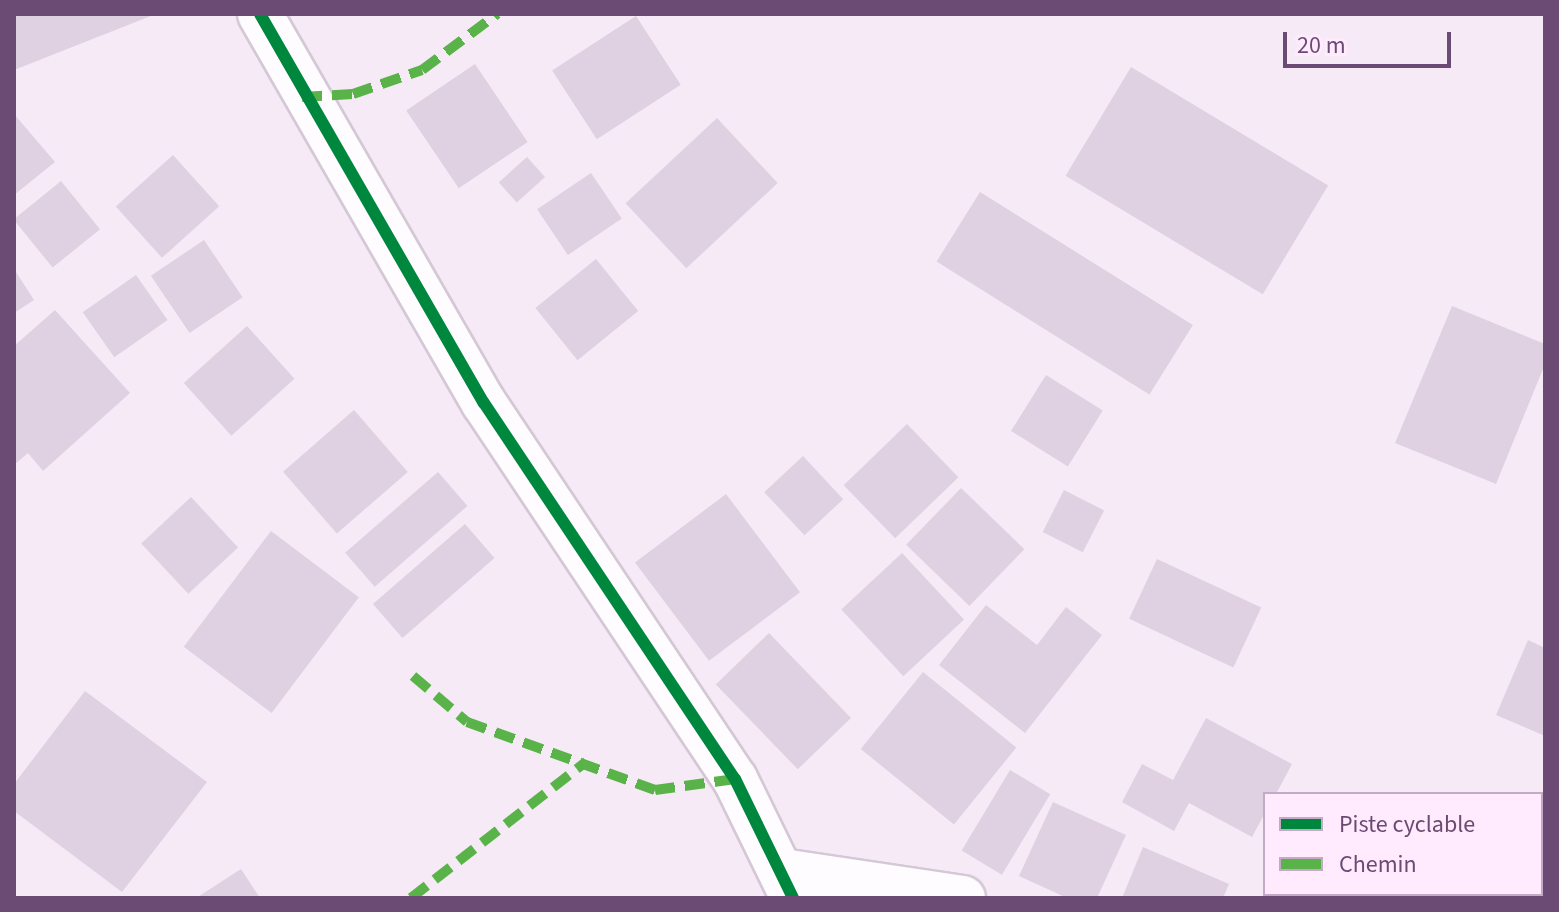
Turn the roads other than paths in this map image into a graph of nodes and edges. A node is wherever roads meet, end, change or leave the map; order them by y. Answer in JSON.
{"nodes":[{"id":1,"x":260,"y":14,"type":"edge"},
{"id":2,"x":788,"y":885,"type":"edge"},
{"id":3,"x":963,"y":898,"type":"edge"}],
"edges":[{"from":1,"to":2,"type":"street"},
{"from":2,"to":3,"type":"street"}]}
